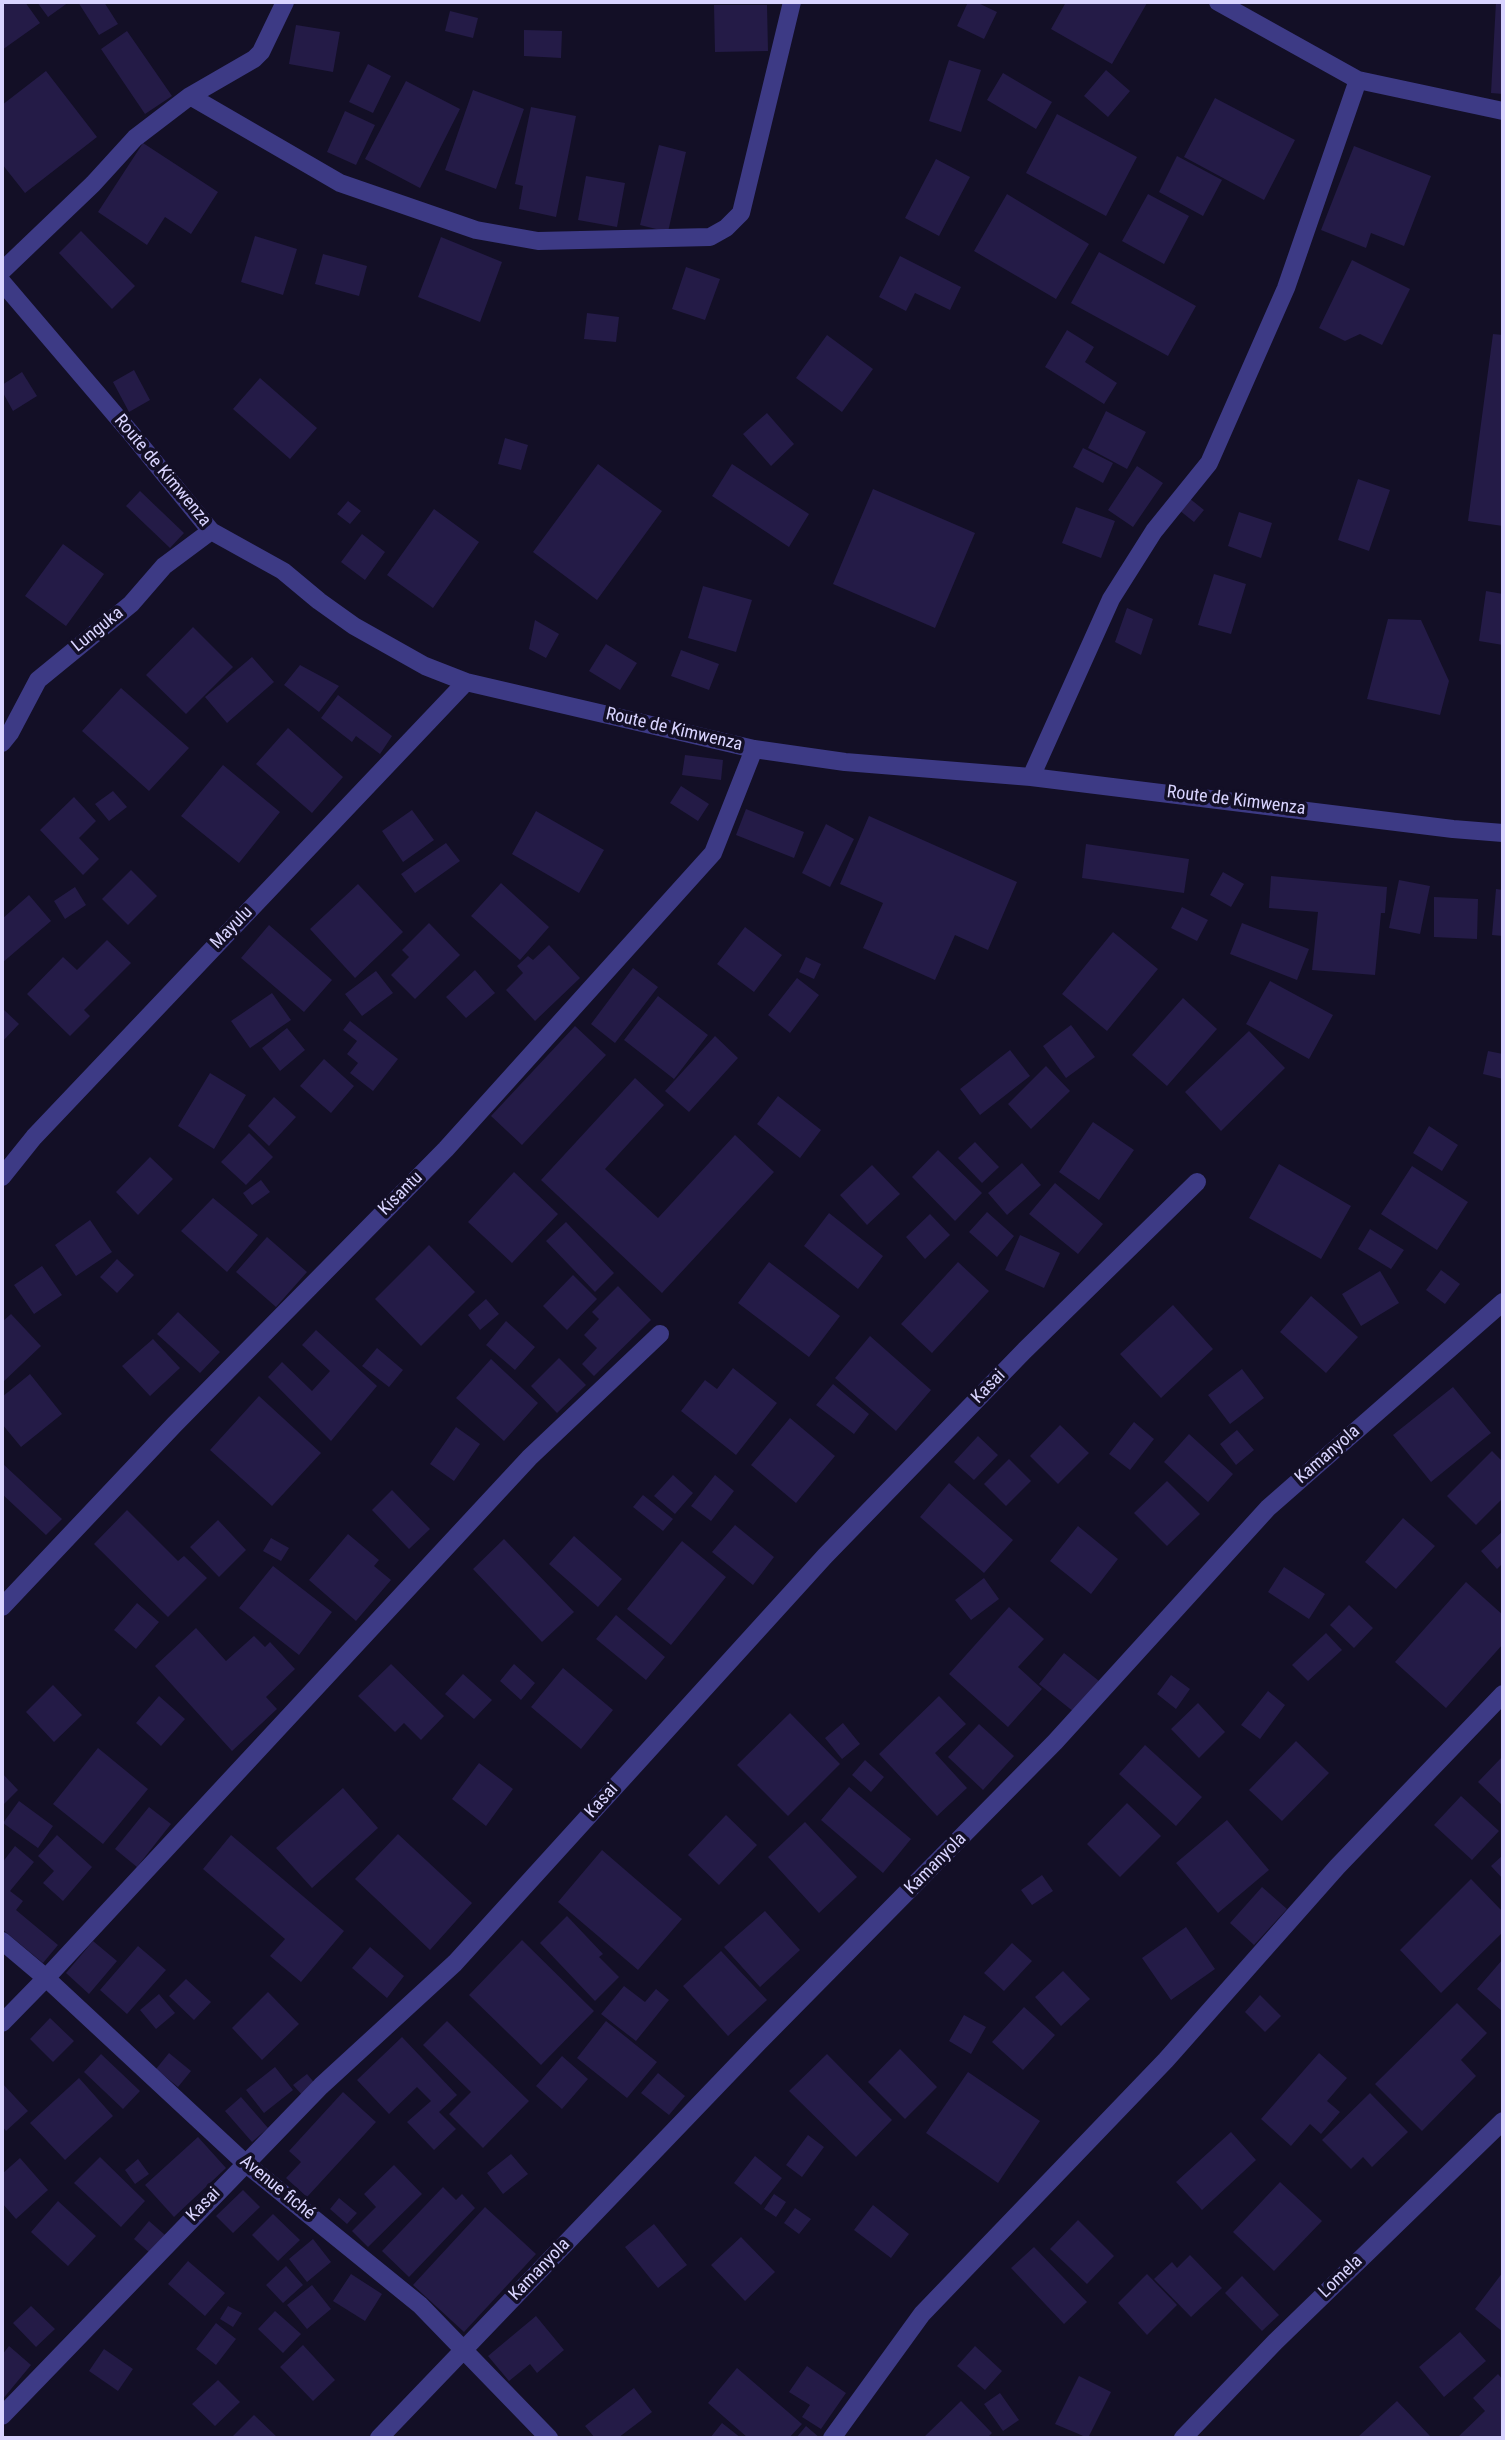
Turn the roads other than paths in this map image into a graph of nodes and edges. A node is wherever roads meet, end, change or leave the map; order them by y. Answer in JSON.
{"nodes":[{"id":1,"x":285,"y":2,"type":"edge"},
{"id":2,"x":792,"y":2,"type":"edge"},
{"id":3,"x":1218,"y":2,"type":"edge"},
{"id":4,"x":1358,"y":80,"type":"junction"},
{"id":5,"x":190,"y":96,"type":"junction"},
{"id":6,"x":1503,"y":111,"type":"edge"},
{"id":7,"x":2,"y":271,"type":"edge"},
{"id":8,"x":2,"y":282,"type":"edge"},
{"id":9,"x":15,"y":300,"type":"junction"},
{"id":10,"x":2,"y":313,"type":"edge"},
{"id":11,"x":211,"y":531,"type":"junction"},
{"id":12,"x":466,"y":682,"type":"junction"},
{"id":13,"x":2,"y":743,"type":"edge"},
{"id":14,"x":754,"y":749,"type":"junction"},
{"id":15,"x":1031,"y":777,"type":"junction"},
{"id":16,"x":1503,"y":832,"type":"edge"},
{"id":17,"x":2,"y":1177,"type":"edge"},
{"id":18,"x":1197,"y":1182,"type":"dead end"},
{"id":19,"x":1503,"y":1302,"type":"edge"},
{"id":20,"x":660,"y":1334,"type":"dead end"},
{"id":21,"x":2,"y":1606,"type":"edge"},
{"id":22,"x":1503,"y":1694,"type":"edge"},
{"id":23,"x":2,"y":1941,"type":"edge"},
{"id":24,"x":46,"y":1979,"type":"junction"},
{"id":25,"x":2,"y":2023,"type":"edge"},
{"id":26,"x":1503,"y":2121,"type":"edge"},
{"id":27,"x":246,"y":2162,"type":"junction"},
{"id":28,"x":464,"y":2350,"type":"junction"},
{"id":29,"x":2,"y":2416,"type":"edge"},
{"id":30,"x":379,"y":2438,"type":"edge"},
{"id":31,"x":549,"y":2438,"type":"edge"},
{"id":32,"x":832,"y":2438,"type":"edge"},
{"id":33,"x":1183,"y":2438,"type":"edge"}],
"edges":[{"from":1,"to":5,"type":"street"},
{"from":2,"to":5,"type":"street"},
{"from":3,"to":4,"type":"street"},
{"from":4,"to":6,"type":"street"},
{"from":4,"to":15,"type":"street"},
{"from":5,"to":7,"type":"street"},
{"from":8,"to":9,"type":"street","name":"Route de Kimwenza"},
{"from":9,"to":10,"type":"street"},
{"from":9,"to":11,"type":"street","name":"Route de Kimwenza"},
{"from":11,"to":12,"type":"street","name":"Route de Kimwenza"},
{"from":11,"to":13,"type":"street","name":"Lunguka"},
{"from":12,"to":14,"type":"street","name":"Route de Kimwenza"},
{"from":12,"to":17,"type":"street","name":"Mayulu"},
{"from":14,"to":15,"type":"street","name":"Route de Kimwenza"},
{"from":14,"to":21,"type":"street","name":"Kisantu"},
{"from":15,"to":16,"type":"street","name":"Route de Kimwenza"},
{"from":18,"to":27,"type":"street","name":"Kasai"},
{"from":19,"to":28,"type":"street","name":"Kamanyola"},
{"from":20,"to":24,"type":"street"},
{"from":22,"to":32,"type":"street"},
{"from":23,"to":24,"type":"street","name":"Avenue fiché"},
{"from":24,"to":25,"type":"street"},
{"from":24,"to":27,"type":"street","name":"Avenue fiché"},
{"from":26,"to":33,"type":"street","name":"Lomela"},
{"from":27,"to":28,"type":"street","name":"Avenue fiché"},
{"from":27,"to":29,"type":"street","name":"Kasai"},
{"from":28,"to":30,"type":"street","name":"Kamanyola"},
{"from":28,"to":31,"type":"street","name":"Avenue fiché"}]}
